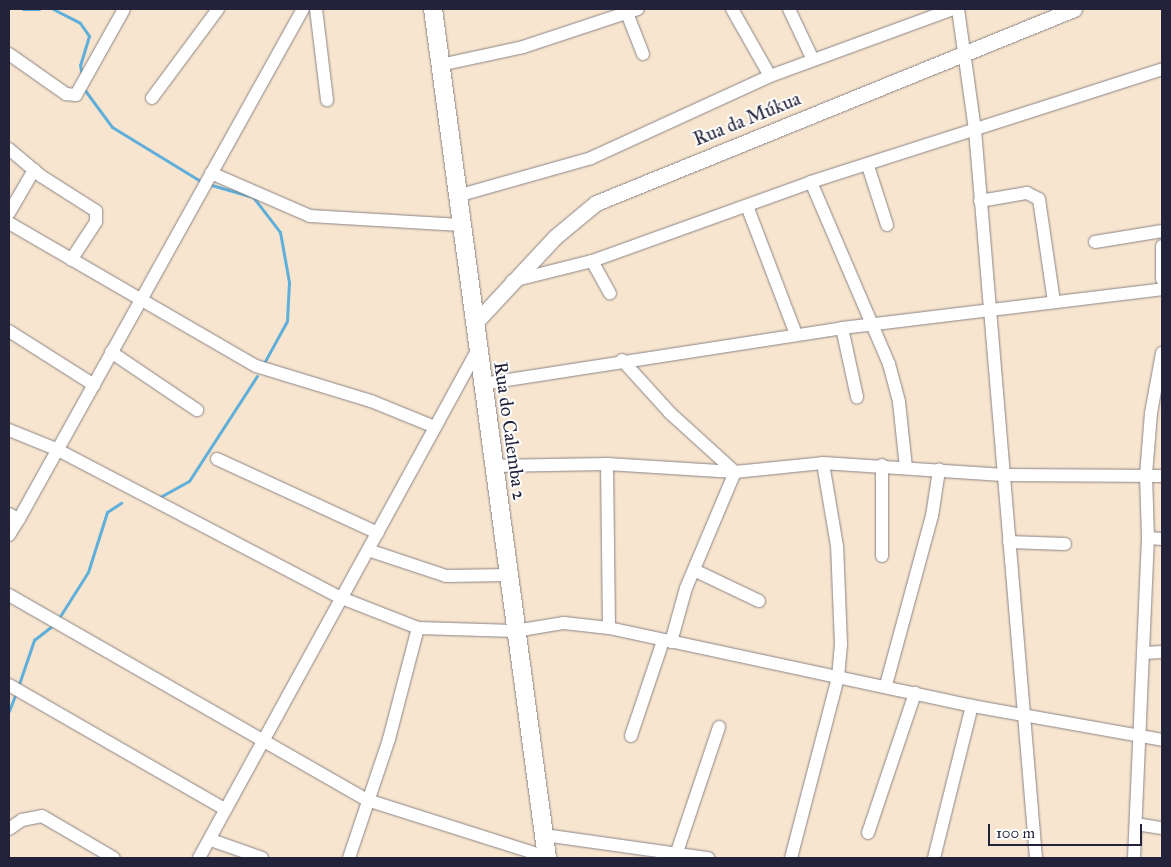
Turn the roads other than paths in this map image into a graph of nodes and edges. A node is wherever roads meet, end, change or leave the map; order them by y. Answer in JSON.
{"nodes":[{"id":1,"x":124,"y":9,"type":"edge"},
{"id":2,"x":218,"y":9,"type":"edge"},
{"id":3,"x":303,"y":9,"type":"edge"},
{"id":4,"x":316,"y":9,"type":"edge"},
{"id":5,"x":433,"y":9,"type":"edge"},
{"id":6,"x":732,"y":9,"type":"edge"},
{"id":7,"x":789,"y":9,"type":"edge"},
{"id":8,"x":953,"y":9,"type":"edge"},
{"id":9,"x":958,"y":9,"type":"edge"},
{"id":10,"x":1074,"y":9,"type":"edge"},
{"id":11,"x":632,"y":11,"type":"edge"},
{"id":12,"x":963,"y":53,"type":"junction"},
{"id":13,"x":9,"y":54,"type":"edge"},
{"id":14,"x":643,"y":54,"type":"dead end"},
{"id":15,"x":813,"y":60,"type":"junction"},
{"id":16,"x":440,"y":66,"type":"junction"},
{"id":17,"x":1162,"y":69,"type":"edge"},
{"id":18,"x":770,"y":76,"type":"junction"},
{"id":19,"x":152,"y":98,"type":"dead end"},
{"id":20,"x":327,"y":100,"type":"dead end"},
{"id":21,"x":975,"y":130,"type":"junction"},
{"id":22,"x":9,"y":149,"type":"edge"},
{"id":23,"x":868,"y":166,"type":"junction"},
{"id":24,"x":34,"y":170,"type":"junction"},
{"id":25,"x":211,"y":173,"type":"junction"},
{"id":26,"x":811,"y":182,"type":"junction"},
{"id":27,"x":458,"y":196,"type":"junction"},
{"id":28,"x":980,"y":201,"type":"junction"},
{"id":29,"x":747,"y":206,"type":"junction"},
{"id":30,"x":9,"y":212,"type":"edge"},
{"id":31,"x":9,"y":223,"type":"edge"},
{"id":32,"x":461,"y":225,"type":"junction"},
{"id":33,"x":887,"y":225,"type":"dead end"},
{"id":34,"x":1162,"y":231,"type":"edge"},
{"id":35,"x":1095,"y":242,"type":"dead end"},
{"id":36,"x":1162,"y":246,"type":"edge"},
{"id":37,"x":71,"y":260,"type":"junction"},
{"id":38,"x":592,"y":261,"type":"junction"},
{"id":39,"x":1162,"y":279,"type":"edge"},
{"id":40,"x":512,"y":281,"type":"junction"},
{"id":41,"x":1162,"y":289,"type":"edge"},
{"id":42,"x":610,"y":293,"type":"dead end"},
{"id":43,"x":142,"y":302,"type":"junction"},
{"id":44,"x":1054,"y":302,"type":"junction"},
{"id":45,"x":990,"y":309,"type":"junction"},
{"id":46,"x":474,"y":324,"type":"junction"},
{"id":47,"x":874,"y":325,"type":"junction"},
{"id":48,"x":842,"y":328,"type":"junction"},
{"id":49,"x":9,"y":331,"type":"edge"},
{"id":50,"x":796,"y":334,"type":"junction"},
{"id":51,"x":478,"y":349,"type":"junction"},
{"id":52,"x":111,"y":352,"type":"junction"},
{"id":53,"x":1162,"y":353,"type":"edge"},
{"id":54,"x":622,"y":360,"type":"junction"},
{"id":55,"x":94,"y":384,"type":"junction"},
{"id":56,"x":482,"y":384,"type":"junction"},
{"id":57,"x":857,"y":397,"type":"dead end"},
{"id":58,"x":197,"y":410,"type":"dead end"},
{"id":59,"x":435,"y":426,"type":"junction"},
{"id":60,"x":9,"y":430,"type":"edge"},
{"id":61,"x":56,"y":449,"type":"junction"},
{"id":62,"x":217,"y":459,"type":"dead end"},
{"id":63,"x":823,"y":463,"type":"junction"},
{"id":64,"x":607,"y":464,"type":"junction"},
{"id":65,"x":493,"y":466,"type":"junction"},
{"id":66,"x":882,"y":466,"type":"junction"},
{"id":67,"x":906,"y":468,"type":"junction"},
{"id":68,"x":939,"y":470,"type":"junction"},
{"id":69,"x":735,"y":472,"type":"junction"},
{"id":70,"x":1005,"y":475,"type":"junction"},
{"id":71,"x":1146,"y":475,"type":"junction"},
{"id":72,"x":1162,"y":476,"type":"edge"},
{"id":73,"x":14,"y":517,"type":"edge"},
{"id":74,"x":378,"y":533,"type":"junction"},
{"id":75,"x":9,"y":535,"type":"edge"},
{"id":76,"x":1148,"y":538,"type":"junction"},
{"id":77,"x":1162,"y":539,"type":"edge"},
{"id":78,"x":1009,"y":542,"type":"junction"},
{"id":79,"x":1065,"y":544,"type":"dead end"},
{"id":80,"x":368,"y":550,"type":"junction"},
{"id":81,"x":882,"y":556,"type":"dead end"},
{"id":82,"x":694,"y":570,"type":"junction"},
{"id":83,"x":508,"y":575,"type":"junction"},
{"id":84,"x":9,"y":595,"type":"edge"},
{"id":85,"x":339,"y":597,"type":"junction"},
{"id":86,"x":759,"y":601,"type":"dead end"},
{"id":87,"x":418,"y":628,"type":"junction"},
{"id":88,"x":609,"y":628,"type":"junction"},
{"id":89,"x":515,"y":631,"type":"junction"},
{"id":90,"x":667,"y":641,"type":"junction"},
{"id":91,"x":1162,"y":652,"type":"edge"},
{"id":92,"x":1144,"y":653,"type":"junction"},
{"id":93,"x":838,"y":678,"type":"junction"},
{"id":94,"x":9,"y":685,"type":"edge"},
{"id":95,"x":886,"y":685,"type":"junction"},
{"id":96,"x":915,"y":693,"type":"junction"},
{"id":97,"x":972,"y":706,"type":"junction"},
{"id":98,"x":1024,"y":715,"type":"junction"},
{"id":99,"x":719,"y":727,"type":"dead end"},
{"id":100,"x":1140,"y":735,"type":"junction"},
{"id":101,"x":632,"y":736,"type":"dead end"},
{"id":102,"x":1162,"y":740,"type":"edge"},
{"id":103,"x":260,"y":742,"type":"junction"},
{"id":104,"x":367,"y":800,"type":"junction"},
{"id":105,"x":225,"y":809,"type":"junction"},
{"id":106,"x":1136,"y":824,"type":"junction"},
{"id":107,"x":1162,"y":828,"type":"edge"},
{"id":108,"x":9,"y":829,"type":"edge"},
{"id":109,"x":868,"y":833,"type":"dead end"},
{"id":110,"x":544,"y":835,"type":"junction"},
{"id":111,"x":211,"y":840,"type":"junction"},
{"id":112,"x":677,"y":852,"type":"junction"},
{"id":113,"x":547,"y":857,"type":"edge"},
{"id":114,"x":114,"y":858,"type":"edge"},
{"id":115,"x":199,"y":858,"type":"edge"},
{"id":116,"x":262,"y":858,"type":"edge"},
{"id":117,"x":349,"y":858,"type":"edge"},
{"id":118,"x":708,"y":858,"type":"edge"},
{"id":119,"x":791,"y":858,"type":"edge"},
{"id":120,"x":934,"y":858,"type":"edge"},
{"id":121,"x":1036,"y":858,"type":"edge"},
{"id":122,"x":1134,"y":858,"type":"edge"}],
"edges":[{"from":1,"to":13,"type":"street"},
{"from":2,"to":19,"type":"street"},
{"from":3,"to":25,"type":"street"},
{"from":4,"to":20,"type":"street"},
{"from":5,"to":16,"type":"main road","name":"Rua do Calemba 2"},
{"from":6,"to":18,"type":"street"},
{"from":7,"to":15,"type":"street"},
{"from":8,"to":15,"type":"street"},
{"from":9,"to":12,"type":"street"},
{"from":10,"to":12,"type":"street","name":"Rua da Múkua"},
{"from":11,"to":14,"type":"street"},
{"from":11,"to":16,"type":"street"},
{"from":12,"to":21,"type":"street"},
{"from":12,"to":40,"type":"street","name":"Rua da Múkua"},
{"from":15,"to":18,"type":"street"},
{"from":16,"to":27,"type":"main road","name":"Rua do Calemba 2"},
{"from":17,"to":21,"type":"street"},
{"from":18,"to":27,"type":"street"},
{"from":21,"to":23,"type":"street"},
{"from":21,"to":28,"type":"street"},
{"from":22,"to":24,"type":"street"},
{"from":23,"to":26,"type":"street"},
{"from":23,"to":33,"type":"street"},
{"from":24,"to":30,"type":"street"},
{"from":24,"to":37,"type":"street"},
{"from":25,"to":32,"type":"street"},
{"from":25,"to":43,"type":"street"},
{"from":26,"to":29,"type":"street"},
{"from":26,"to":47,"type":"street"},
{"from":27,"to":32,"type":"main road","name":"Rua do Calemba 2"},
{"from":28,"to":44,"type":"street"},
{"from":28,"to":45,"type":"street"},
{"from":29,"to":38,"type":"street"},
{"from":29,"to":50,"type":"street"},
{"from":31,"to":37,"type":"street"},
{"from":32,"to":46,"type":"main road","name":"Rua do Calemba 2"},
{"from":34,"to":35,"type":"street"},
{"from":36,"to":39,"type":"street"},
{"from":37,"to":43,"type":"street"},
{"from":38,"to":40,"type":"street"},
{"from":38,"to":42,"type":"street"},
{"from":40,"to":46,"type":"street","name":"Rua da Múkua"},
{"from":41,"to":44,"type":"street"},
{"from":43,"to":52,"type":"street"},
{"from":43,"to":59,"type":"street"},
{"from":44,"to":45,"type":"street"},
{"from":45,"to":47,"type":"street"},
{"from":45,"to":70,"type":"street"},
{"from":46,"to":51,"type":"main road","name":"Rua do Calemba 2"},
{"from":47,"to":48,"type":"street"},
{"from":47,"to":67,"type":"street"},
{"from":48,"to":50,"type":"street"},
{"from":48,"to":57,"type":"street"},
{"from":49,"to":55,"type":"street"},
{"from":50,"to":54,"type":"street"},
{"from":51,"to":56,"type":"main road","name":"Rua do Calemba 2"},
{"from":51,"to":59,"type":"street"},
{"from":52,"to":55,"type":"street"},
{"from":52,"to":58,"type":"street"},
{"from":53,"to":71,"type":"street"},
{"from":54,"to":56,"type":"street"},
{"from":54,"to":69,"type":"street"},
{"from":55,"to":61,"type":"street"},
{"from":56,"to":65,"type":"main road","name":"Rua do Calemba 2"},
{"from":59,"to":74,"type":"street"},
{"from":60,"to":61,"type":"street"},
{"from":61,"to":73,"type":"street"},
{"from":61,"to":85,"type":"street"},
{"from":62,"to":74,"type":"street"},
{"from":63,"to":66,"type":"street"},
{"from":63,"to":69,"type":"street"},
{"from":63,"to":93,"type":"street"},
{"from":64,"to":65,"type":"street"},
{"from":64,"to":69,"type":"street"},
{"from":64,"to":88,"type":"street"},
{"from":65,"to":83,"type":"main road","name":"Rua do Calemba 2"},
{"from":66,"to":67,"type":"street"},
{"from":66,"to":81,"type":"street"},
{"from":67,"to":68,"type":"street"},
{"from":68,"to":70,"type":"street"},
{"from":68,"to":95,"type":"street"},
{"from":69,"to":82,"type":"street"},
{"from":70,"to":71,"type":"street"},
{"from":70,"to":78,"type":"street"},
{"from":71,"to":72,"type":"street"},
{"from":71,"to":76,"type":"street"},
{"from":73,"to":75,"type":"street"},
{"from":74,"to":80,"type":"street"},
{"from":76,"to":77,"type":"street"},
{"from":76,"to":92,"type":"street"},
{"from":78,"to":79,"type":"street"},
{"from":78,"to":98,"type":"street"},
{"from":80,"to":83,"type":"street"},
{"from":80,"to":85,"type":"street"},
{"from":82,"to":86,"type":"street"},
{"from":82,"to":90,"type":"street"},
{"from":83,"to":89,"type":"main road","name":"Rua do Calemba 2"},
{"from":84,"to":103,"type":"street"},
{"from":85,"to":87,"type":"street"},
{"from":85,"to":103,"type":"street"},
{"from":87,"to":89,"type":"street"},
{"from":87,"to":104,"type":"street"},
{"from":88,"to":89,"type":"street"},
{"from":88,"to":90,"type":"street"},
{"from":89,"to":110,"type":"main road","name":"Rua do Calemba 2"},
{"from":90,"to":93,"type":"street"},
{"from":90,"to":101,"type":"street"},
{"from":91,"to":92,"type":"street"},
{"from":92,"to":100,"type":"street"},
{"from":93,"to":95,"type":"street"},
{"from":93,"to":119,"type":"street"},
{"from":94,"to":105,"type":"street"},
{"from":95,"to":96,"type":"street"},
{"from":96,"to":97,"type":"street"},
{"from":96,"to":109,"type":"street"},
{"from":97,"to":98,"type":"street"},
{"from":97,"to":120,"type":"street"},
{"from":98,"to":100,"type":"street"},
{"from":98,"to":121,"type":"street"},
{"from":99,"to":112,"type":"street"},
{"from":100,"to":102,"type":"street"},
{"from":100,"to":106,"type":"street"},
{"from":103,"to":104,"type":"street"},
{"from":103,"to":105,"type":"street"},
{"from":104,"to":113,"type":"street"},
{"from":104,"to":117,"type":"street"},
{"from":105,"to":111,"type":"street"},
{"from":106,"to":107,"type":"street"},
{"from":106,"to":122,"type":"street"},
{"from":108,"to":114,"type":"street"},
{"from":110,"to":112,"type":"street"},
{"from":110,"to":113,"type":"main road","name":"Rua do Calemba 2"},
{"from":111,"to":115,"type":"street"},
{"from":111,"to":116,"type":"street"},
{"from":112,"to":118,"type":"street"}]}
